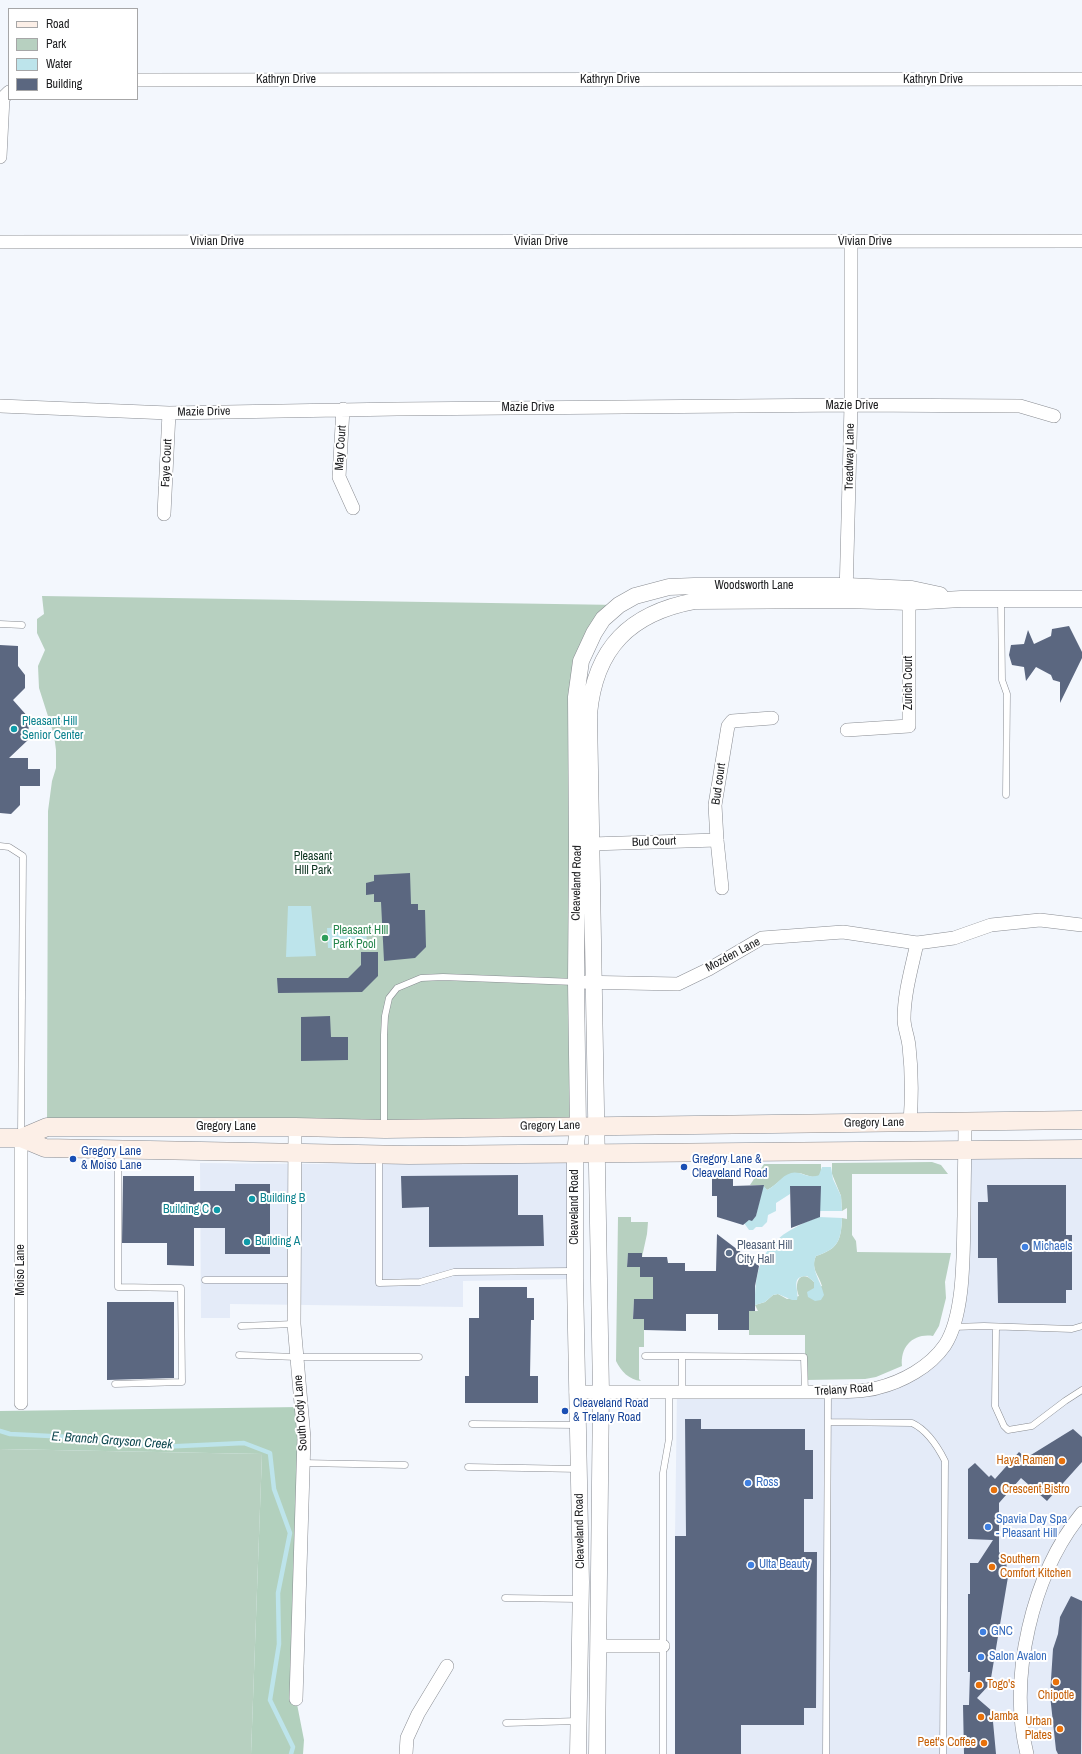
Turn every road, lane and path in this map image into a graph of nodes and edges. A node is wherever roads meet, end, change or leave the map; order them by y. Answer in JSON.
{"nodes":[{"id":1,"x":1082,"y":79,"type":"edge"},
{"id":2,"x":138,"y":80,"type":"edge"},
{"id":3,"x":8,"y":93,"type":"edge"},
{"id":4,"x":0,"y":157,"type":"edge"},
{"id":5,"x":1082,"y":241,"type":"edge"},
{"id":6,"x":0,"y":242,"type":"edge"},
{"id":7,"x":851,"y":242,"type":"junction"},
{"id":8,"x":851,"y":405,"type":"junction"},
{"id":9,"x":0,"y":406,"type":"edge"},
{"id":10,"x":343,"y":409,"type":"junction"},
{"id":11,"x":169,"y":412,"type":"junction"},
{"id":12,"x":1054,"y":416,"type":"dead end"},
{"id":13,"x":353,"y":508,"type":"dead end"},
{"id":14,"x":164,"y":514,"type":"dead end"},
{"id":15,"x":846,"y":593,"type":"junction"},
{"id":16,"x":961,"y":599,"type":"junction"},
{"id":17,"x":1082,"y":599,"type":"edge"},
{"id":18,"x":1001,"y":600,"type":"junction"},
{"id":19,"x":909,"y":602,"type":"junction"},
{"id":20,"x":619,"y":605,"type":"junction"},
{"id":21,"x":0,"y":624,"type":"edge"},
{"id":22,"x":634,"y":624,"type":"junction"},
{"id":23,"x":22,"y":625,"type":"dead end"},
{"id":24,"x":581,"y":661,"type":"joint"},
{"id":25,"x":595,"y":679,"type":"joint"},
{"id":26,"x":772,"y":718,"type":"dead end"},
{"id":27,"x":847,"y":730,"type":"dead end"},
{"id":28,"x":1006,"y":795,"type":"dead end"},
{"id":29,"x":717,"y":840,"type":"junction"},
{"id":30,"x":591,"y":844,"type":"junction"},
{"id":31,"x":0,"y":846,"type":"edge"},
{"id":32,"x":722,"y":888,"type":"dead end"},
{"id":33,"x":1082,"y":925,"type":"edge"},
{"id":34,"x":917,"y":943,"type":"junction"},
{"id":35,"x":576,"y":982,"type":"junction"},
{"id":36,"x":593,"y":983,"type":"junction"},
{"id":37,"x":1082,"y":1120,"type":"edge"},
{"id":38,"x":966,"y":1122,"type":"junction"},
{"id":39,"x":910,"y":1123,"type":"junction"},
{"id":40,"x":587,"y":1126,"type":"junction"},
{"id":41,"x":295,"y":1127,"type":"junction"},
{"id":42,"x":384,"y":1129,"type":"junction"},
{"id":43,"x":0,"y":1138,"type":"edge"},
{"id":44,"x":21,"y":1138,"type":"junction"},
{"id":45,"x":118,"y":1149,"type":"junction"},
{"id":46,"x":965,"y":1149,"type":"junction"},
{"id":47,"x":1082,"y":1149,"type":"edge"},
{"id":48,"x":295,"y":1153,"type":"junction"},
{"id":49,"x":575,"y":1153,"type":"junction"},
{"id":50,"x":379,"y":1154,"type":"junction"},
{"id":51,"x":597,"y":1154,"type":"junction"},
{"id":52,"x":575,"y":1271,"type":"junction"},
{"id":53,"x":205,"y":1280,"type":"dead end"},
{"id":54,"x":295,"y":1280,"type":"junction"},
{"id":55,"x":294,"y":1324,"type":"junction"},
{"id":56,"x":241,"y":1326,"type":"dead end"},
{"id":57,"x":1082,"y":1326,"type":"edge"},
{"id":58,"x":953,"y":1327,"type":"junction"},
{"id":59,"x":996,"y":1327,"type":"junction"},
{"id":60,"x":239,"y":1354,"type":"dead end"},
{"id":61,"x":645,"y":1356,"type":"dead end"},
{"id":62,"x":682,"y":1356,"type":"junction"},
{"id":63,"x":297,"y":1357,"type":"junction"},
{"id":64,"x":419,"y":1357,"type":"dead end"},
{"id":65,"x":115,"y":1384,"type":"dead end"},
{"id":66,"x":1082,"y":1390,"type":"edge"},
{"id":67,"x":576,"y":1392,"type":"junction"},
{"id":68,"x":601,"y":1392,"type":"junction"},
{"id":69,"x":676,"y":1392,"type":"junction"},
{"id":70,"x":805,"y":1393,"type":"junction"},
{"id":71,"x":828,"y":1393,"type":"junction"},
{"id":72,"x":21,"y":1403,"type":"dead end"},
{"id":73,"x":828,"y":1422,"type":"junction"},
{"id":74,"x":472,"y":1424,"type":"dead end"},
{"id":75,"x":578,"y":1425,"type":"junction"},
{"id":76,"x":303,"y":1463,"type":"junction"},
{"id":77,"x":404,"y":1465,"type":"dead end"},
{"id":78,"x":468,"y":1467,"type":"dead end"},
{"id":79,"x":579,"y":1469,"type":"junction"},
{"id":80,"x":1082,"y":1513,"type":"edge"},
{"id":81,"x":505,"y":1598,"type":"dead end"},
{"id":82,"x":580,"y":1599,"type":"junction"},
{"id":83,"x":598,"y":1646,"type":"junction"},
{"id":84,"x":662,"y":1646,"type":"junction"},
{"id":85,"x":447,"y":1666,"type":"dead end"},
{"id":86,"x":296,"y":1699,"type":"dead end"},
{"id":87,"x":578,"y":1721,"type":"junction"},
{"id":88,"x":506,"y":1723,"type":"dead end"},
{"id":89,"x":406,"y":1754,"type":"edge"},
{"id":90,"x":578,"y":1754,"type":"edge"},
{"id":91,"x":597,"y":1754,"type":"edge"},
{"id":92,"x":663,"y":1754,"type":"edge"},
{"id":93,"x":826,"y":1754,"type":"edge"},
{"id":94,"x":943,"y":1754,"type":"edge"},
{"id":95,"x":1027,"y":1754,"type":"edge"}],
"edges":[{"from":1,"to":2,"type":"street","name":"Kathryn Drive"},
{"from":3,"to":4,"type":"street"},
{"from":5,"to":7,"type":"street","name":"Vivian Drive"},
{"from":6,"to":7,"type":"street","name":"Vivian Drive"},
{"from":7,"to":8,"type":"street","name":"Treadway Lane"},
{"from":8,"to":10,"type":"street","name":"Mazie Drive"},
{"from":8,"to":12,"type":"street","name":"Mazie Drive"},
{"from":8,"to":15,"type":"street","name":"Treadway Lane"},
{"from":9,"to":11,"type":"street","name":"Mazie Drive"},
{"from":10,"to":11,"type":"street","name":"Mazie Drive"},
{"from":10,"to":13,"type":"street","name":"May Court"},
{"from":11,"to":14,"type":"street","name":"Faye Court"},
{"from":15,"to":16,"type":"street","name":"Woodsworth Lane"},
{"from":15,"to":19,"type":"street","name":"Woodsworth Lane"},
{"from":15,"to":20,"type":"street","name":"Woodsworth Lane"},
{"from":15,"to":22,"type":"street","name":"Woodsworth Lane"},
{"from":16,"to":18,"type":"street","name":"Woodsworth Lane"},
{"from":16,"to":19,"type":"street","name":"Woodsworth Lane"},
{"from":17,"to":18,"type":"street","name":"Woodsworth Lane"},
{"from":18,"to":28,"type":"lane"},
{"from":19,"to":27,"type":"street","name":"Zurich Court"},
{"from":20,"to":22,"type":"street"},
{"from":20,"to":24,"type":"street","name":"Woodsworth Lane"},
{"from":21,"to":23,"type":"lane"},
{"from":22,"to":25,"type":"street","name":"Woodsworth Lane"},
{"from":24,"to":35,"type":"street","name":"Cleaveland Road"},
{"from":25,"to":30,"type":"street","name":"Cleaveland Road"},
{"from":26,"to":29,"type":"street","name":"Bud court"},
{"from":29,"to":30,"type":"street","name":"Bud Court"},
{"from":29,"to":32,"type":"street","name":"Bud court"},
{"from":30,"to":36,"type":"street","name":"Cleaveland Road"},
{"from":31,"to":44,"type":"lane"},
{"from":33,"to":34,"type":"street","name":"Mozden Lane"},
{"from":34,"to":36,"type":"street","name":"Mozden Lane"},
{"from":34,"to":39,"type":"street"},
{"from":35,"to":36,"type":"street","name":"Mozden Lane"},
{"from":35,"to":40,"type":"street","name":"Cleaveland Road"},
{"from":35,"to":42,"type":"lane"},
{"from":36,"to":40,"type":"street","name":"Cleaveland Road"},
{"from":37,"to":38,"type":"main road","name":"Gregory Lane"},
{"from":38,"to":39,"type":"main road","name":"Gregory Lane"},
{"from":38,"to":46,"type":"street","name":"Trelany Road"},
{"from":39,"to":40,"type":"main road","name":"Gregory Lane"},
{"from":40,"to":42,"type":"main road","name":"Gregory Lane"},
{"from":40,"to":49,"type":"street","name":"Cleaveland Road"},
{"from":40,"to":51,"type":"street","name":"Cleaveland Road"},
{"from":41,"to":42,"type":"main road","name":"Gregory Lane"},
{"from":41,"to":44,"type":"main road","name":"Gregory Lane"},
{"from":41,"to":48,"type":"street","name":"South Cody Lane"},
{"from":43,"to":44,"type":"main road","name":"Gregory Lane"},
{"from":44,"to":45,"type":"main road","name":"Gregory Lane"},
{"from":44,"to":72,"type":"street","name":"Moiso Lane"},
{"from":45,"to":48,"type":"main road","name":"Gregory Lane"},
{"from":45,"to":65,"type":"lane"},
{"from":46,"to":47,"type":"main road","name":"Gregory Lane"},
{"from":46,"to":51,"type":"main road","name":"Gregory Lane"},
{"from":46,"to":58,"type":"street","name":"Trelany Road"},
{"from":48,"to":50,"type":"main road","name":"Gregory Lane"},
{"from":48,"to":54,"type":"street","name":"South Cody Lane"},
{"from":49,"to":50,"type":"main road","name":"Gregory Lane"},
{"from":49,"to":51,"type":"main road","name":"Gregory Lane"},
{"from":49,"to":52,"type":"street","name":"Cleaveland Road"},
{"from":50,"to":52,"type":"lane"},
{"from":51,"to":68,"type":"street","name":"Cleaveland Road"},
{"from":52,"to":67,"type":"street","name":"Cleaveland Road"},
{"from":53,"to":54,"type":"lane"},
{"from":54,"to":55,"type":"street","name":"South Cody Lane"},
{"from":55,"to":56,"type":"lane"},
{"from":55,"to":63,"type":"street","name":"South Cody Lane"},
{"from":57,"to":59,"type":"lane"},
{"from":58,"to":59,"type":"lane"},
{"from":58,"to":71,"type":"street","name":"Trelany Road"},
{"from":59,"to":66,"type":"lane"},
{"from":60,"to":63,"type":"lane"},
{"from":61,"to":62,"type":"lane"},
{"from":62,"to":69,"type":"lane"},
{"from":62,"to":70,"type":"lane"},
{"from":63,"to":64,"type":"lane"},
{"from":63,"to":76,"type":"street","name":"South Cody Lane"},
{"from":67,"to":68,"type":"street","name":"Trelany Road"},
{"from":67,"to":75,"type":"street","name":"Cleaveland Road"},
{"from":68,"to":69,"type":"street","name":"Trelany Road"},
{"from":68,"to":83,"type":"street","name":"Cleaveland Road"},
{"from":69,"to":70,"type":"street","name":"Trelany Road"},
{"from":69,"to":84,"type":"lane"},
{"from":70,"to":71,"type":"street","name":"Trelany Road"},
{"from":71,"to":73,"type":"lane"},
{"from":73,"to":93,"type":"lane"},
{"from":73,"to":94,"type":"lane"},
{"from":74,"to":75,"type":"lane"},
{"from":75,"to":79,"type":"street","name":"Cleaveland Road"},
{"from":76,"to":77,"type":"lane"},
{"from":76,"to":86,"type":"street","name":"South Cody Lane"},
{"from":78,"to":79,"type":"lane"},
{"from":79,"to":82,"type":"street","name":"Cleaveland Road"},
{"from":80,"to":95,"type":"street"},
{"from":81,"to":82,"type":"lane"},
{"from":82,"to":87,"type":"street","name":"Cleaveland Road"},
{"from":83,"to":84,"type":"street"},
{"from":83,"to":91,"type":"street","name":"Cleaveland Road"},
{"from":84,"to":92,"type":"lane"},
{"from":85,"to":89,"type":"street"},
{"from":87,"to":88,"type":"lane"},
{"from":87,"to":90,"type":"street","name":"Cleaveland Road"}]}
